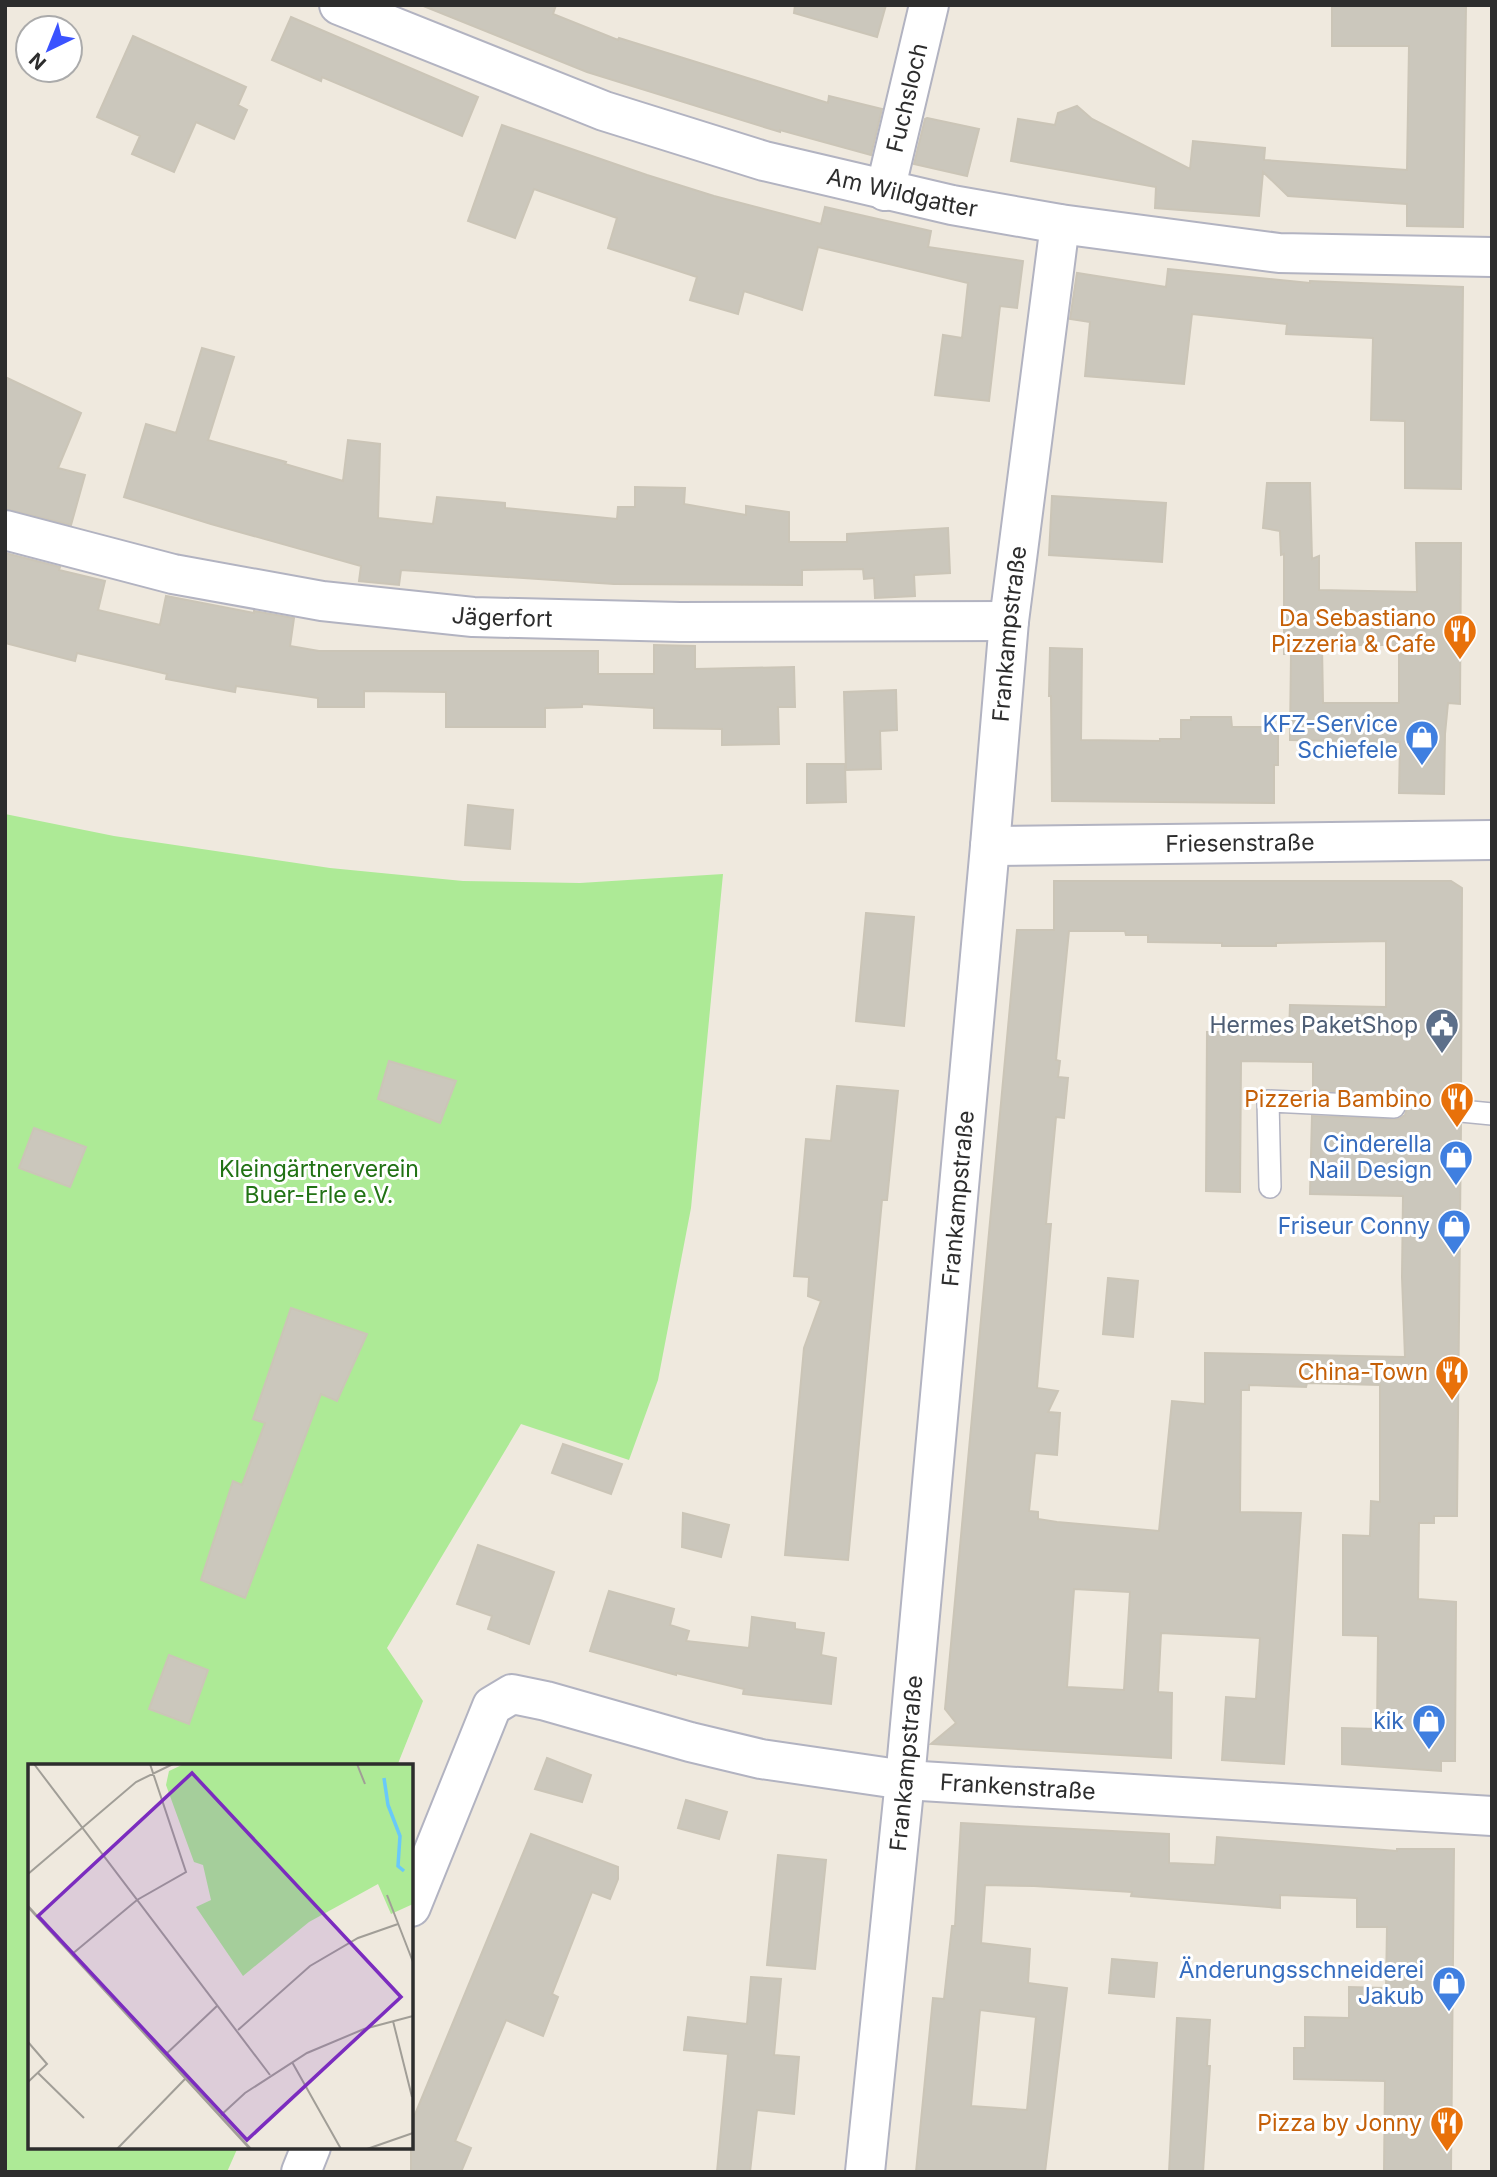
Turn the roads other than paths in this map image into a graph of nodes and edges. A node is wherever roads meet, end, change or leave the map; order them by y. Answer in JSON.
{"nodes":[{"id":1,"x":339,"y":5,"type":"edge"},
{"id":2,"x":929,"y":5,"type":"edge"},
{"id":3,"x":885,"y":191,"type":"junction"},
{"id":4,"x":1060,"y":224,"type":"junction"},
{"id":5,"x":1492,"y":257,"type":"edge"},
{"id":6,"x":5,"y":530,"type":"edge"},
{"id":7,"x":1009,"y":621,"type":"junction"},
{"id":8,"x":1492,"y":840,"type":"edge"},
{"id":9,"x":990,"y":846,"type":"junction"},
{"id":10,"x":1394,"y":1107,"type":"dead end"},
{"id":11,"x":1461,"y":1111,"type":"dead end"},
{"id":12,"x":1492,"y":1114,"type":"edge"},
{"id":13,"x":1270,"y":1187,"type":"dead end"},
{"id":14,"x":905,"y":1780,"type":"junction"},
{"id":15,"x":1492,"y":1816,"type":"edge"},
{"id":16,"x":413,"y":1903,"type":"edge"},
{"id":17,"x":310,"y":2149,"type":"edge"},
{"id":18,"x":301,"y":2172,"type":"edge"},
{"id":19,"x":865,"y":2172,"type":"edge"}],
"edges":[{"from":1,"to":3,"type":"street","name":"Am Wildgatter"},
{"from":2,"to":3,"type":"street","name":"Fuchsloch"},
{"from":3,"to":4,"type":"street","name":"Am Wildgatter"},
{"from":4,"to":5,"type":"street","name":"Am Wildgatter"},
{"from":4,"to":7,"type":"street","name":"Frankampstraße"},
{"from":6,"to":7,"type":"street","name":"Jägerfort"},
{"from":7,"to":9,"type":"street","name":"Frankampstraße"},
{"from":8,"to":9,"type":"street","name":"Friesenstraße"},
{"from":9,"to":14,"type":"street","name":"Frankampstraße"},
{"from":10,"to":13,"type":"lane"},
{"from":11,"to":12,"type":"lane"},
{"from":14,"to":15,"type":"street","name":"Frankenstraße"},
{"from":14,"to":16,"type":"street","name":"Frankenstraße"},
{"from":14,"to":19,"type":"street","name":"Frankampstraße"},
{"from":17,"to":18,"type":"street"}]}
